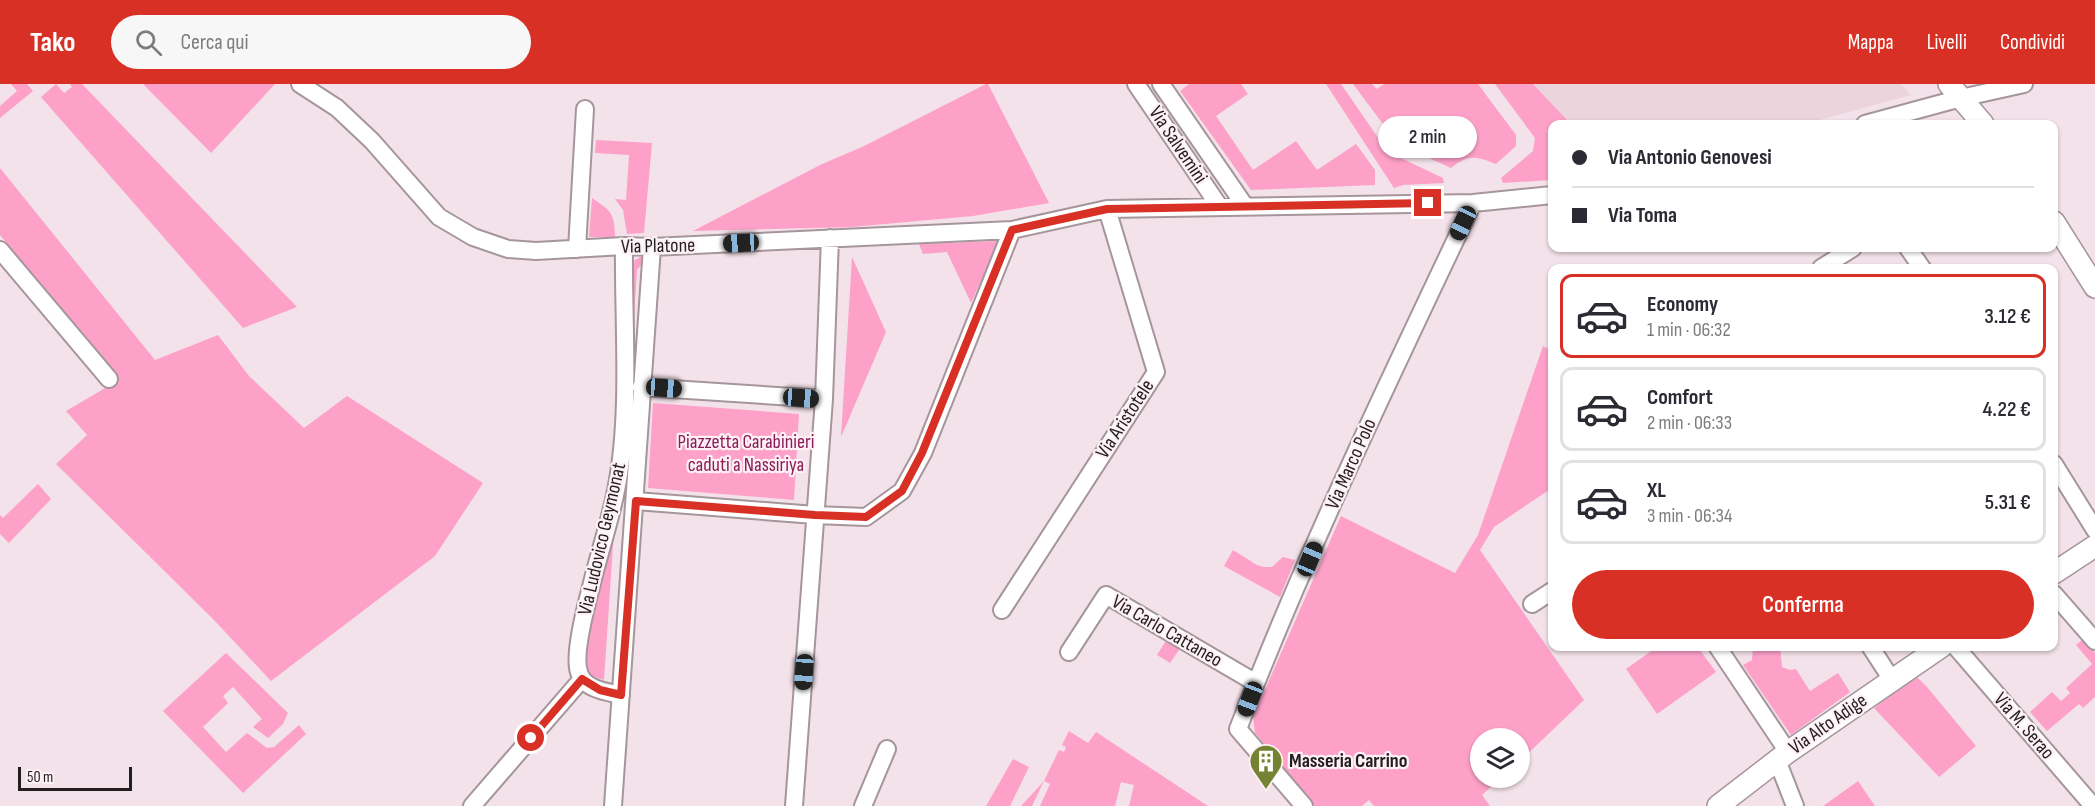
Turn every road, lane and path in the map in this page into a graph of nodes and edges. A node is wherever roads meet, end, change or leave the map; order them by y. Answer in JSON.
{"nodes":[{"id":1,"x":300,"y":84,"type":"edge"},
{"id":2,"x":1136,"y":84,"type":"edge"},
{"id":3,"x":2024,"y":84,"type":"edge"},
{"id":4,"x":1168,"y":87,"type":"edge"},
{"id":5,"x":1955,"y":91,"type":"edge"},
{"id":6,"x":585,"y":109,"type":"dead end"},
{"id":7,"x":1876,"y":120,"type":"edge"},
{"id":8,"x":1980,"y":120,"type":"edge"},
{"id":9,"x":1548,"y":195,"type":"edge"},
{"id":10,"x":1473,"y":203,"type":"junction"},
{"id":11,"x":1219,"y":206,"type":"junction"},
{"id":12,"x":1245,"y":206,"type":"junction"},
{"id":13,"x":1107,"y":209,"type":"junction"},
{"id":14,"x":2058,"y":228,"type":"edge"},
{"id":15,"x":1012,"y":230,"type":"junction"},
{"id":16,"x":830,"y":238,"type":"junction"},
{"id":17,"x":624,"y":246,"type":"junction"},
{"id":18,"x":652,"y":247,"type":"junction"},
{"id":19,"x":577,"y":249,"type":"junction"},
{"id":20,"x":0,"y":250,"type":"edge"},
{"id":21,"x":1847,"y":252,"type":"edge"},
{"id":22,"x":1827,"y":264,"type":"edge"},
{"id":23,"x":2095,"y":287,"type":"edge"},
{"id":24,"x":109,"y":379,"type":"dead end"},
{"id":25,"x":641,"y":387,"type":"junction"},
{"id":26,"x":824,"y":399,"type":"junction"},
{"id":27,"x":2058,"y":470,"type":"edge"},
{"id":28,"x":636,"y":501,"type":"junction"},
{"id":29,"x":815,"y":515,"type":"junction"},
{"id":30,"x":2095,"y":530,"type":"edge"},
{"id":31,"x":2095,"y":546,"type":"edge"},
{"id":32,"x":2058,"y":570,"type":"edge"},
{"id":33,"x":1548,"y":594,"type":"edge"},
{"id":34,"x":2058,"y":599,"type":"edge"},
{"id":35,"x":1532,"y":604,"type":"dead end"},
{"id":36,"x":1002,"y":610,"type":"dead end"},
{"id":37,"x":2095,"y":641,"type":"edge"},
{"id":38,"x":1720,"y":651,"type":"edge"},
{"id":39,"x":1873,"y":651,"type":"edge"},
{"id":40,"x":1935,"y":651,"type":"edge"},
{"id":41,"x":1959,"y":651,"type":"edge"},
{"id":42,"x":1069,"y":652,"type":"dead end"},
{"id":43,"x":582,"y":679,"type":"junction"},
{"id":44,"x":1892,"y":680,"type":"junction"},
{"id":45,"x":1256,"y":683,"type":"junction"},
{"id":46,"x":621,"y":695,"type":"junction"},
{"id":47,"x":887,"y":749,"type":"dead end"},
{"id":48,"x":1782,"y":756,"type":"junction"},
{"id":49,"x":472,"y":806,"type":"edge"},
{"id":50,"x":613,"y":806,"type":"edge"},
{"id":51,"x":794,"y":806,"type":"edge"},
{"id":52,"x":863,"y":806,"type":"edge"},
{"id":53,"x":1304,"y":806,"type":"edge"},
{"id":54,"x":1718,"y":806,"type":"edge"},
{"id":55,"x":1795,"y":806,"type":"edge"},
{"id":56,"x":2093,"y":806,"type":"edge"}],
"edges":[{"from":1,"to":19,"type":"street","name":"Via Platone"},
{"from":2,"to":11,"type":"street","name":"Via Salvemini"},
{"from":3,"to":5,"type":"street"},
{"from":4,"to":12,"type":"street","name":"Via Salvemini"},
{"from":5,"to":7,"type":"street"},
{"from":5,"to":8,"type":"street"},
{"from":6,"to":19,"type":"street"},
{"from":9,"to":10,"type":"street","name":"Via Platone"},
{"from":10,"to":12,"type":"street","name":"Via Platone"},
{"from":10,"to":45,"type":"street","name":"Via Marco Polo"},
{"from":11,"to":12,"type":"street","name":"Via Platone"},
{"from":11,"to":13,"type":"street","name":"Via Platone"},
{"from":13,"to":15,"type":"street","name":"Via Platone"},
{"from":13,"to":36,"type":"street","name":"Via Aristotele"},
{"from":14,"to":23,"type":"street"},
{"from":15,"to":16,"type":"street","name":"Via Platone"},
{"from":15,"to":29,"type":"street"},
{"from":16,"to":18,"type":"street","name":"Via Platone"},
{"from":16,"to":26,"type":"street"},
{"from":17,"to":18,"type":"street","name":"Via Platone"},
{"from":17,"to":19,"type":"street","name":"Via Platone"},
{"from":17,"to":43,"type":"street","name":"Via Ludovico Geymonat"},
{"from":18,"to":25,"type":"street","name":"Via Ludovico Geymonat"},
{"from":20,"to":24,"type":"street"},
{"from":21,"to":22,"type":"street"},
{"from":25,"to":26,"type":"street"},
{"from":25,"to":28,"type":"street","name":"Via Ludovico Geymonat"},
{"from":26,"to":29,"type":"street"},
{"from":27,"to":30,"type":"street"},
{"from":28,"to":29,"type":"street"},
{"from":28,"to":46,"type":"street","name":"Via Ludovico Geymonat"},
{"from":29,"to":51,"type":"street"},
{"from":31,"to":32,"type":"street"},
{"from":33,"to":35,"type":"street"},
{"from":34,"to":37,"type":"street"},
{"from":38,"to":48,"type":"street"},
{"from":39,"to":44,"type":"street"},
{"from":40,"to":44,"type":"street","name":"Via Alto Adige"},
{"from":41,"to":56,"type":"street","name":"Via M. Serao"},
{"from":42,"to":45,"type":"street","name":"Via Carlo Cattaneo"},
{"from":43,"to":46,"type":"street"},
{"from":43,"to":49,"type":"street"},
{"from":44,"to":48,"type":"street","name":"Via Alto Adige"},
{"from":45,"to":53,"type":"street","name":"Via Marco Polo"},
{"from":46,"to":50,"type":"street","name":"Via Ludovico Geymonat"},
{"from":47,"to":52,"type":"street"},
{"from":48,"to":54,"type":"street","name":"Via Alto Adige"},
{"from":48,"to":55,"type":"street"}]}
